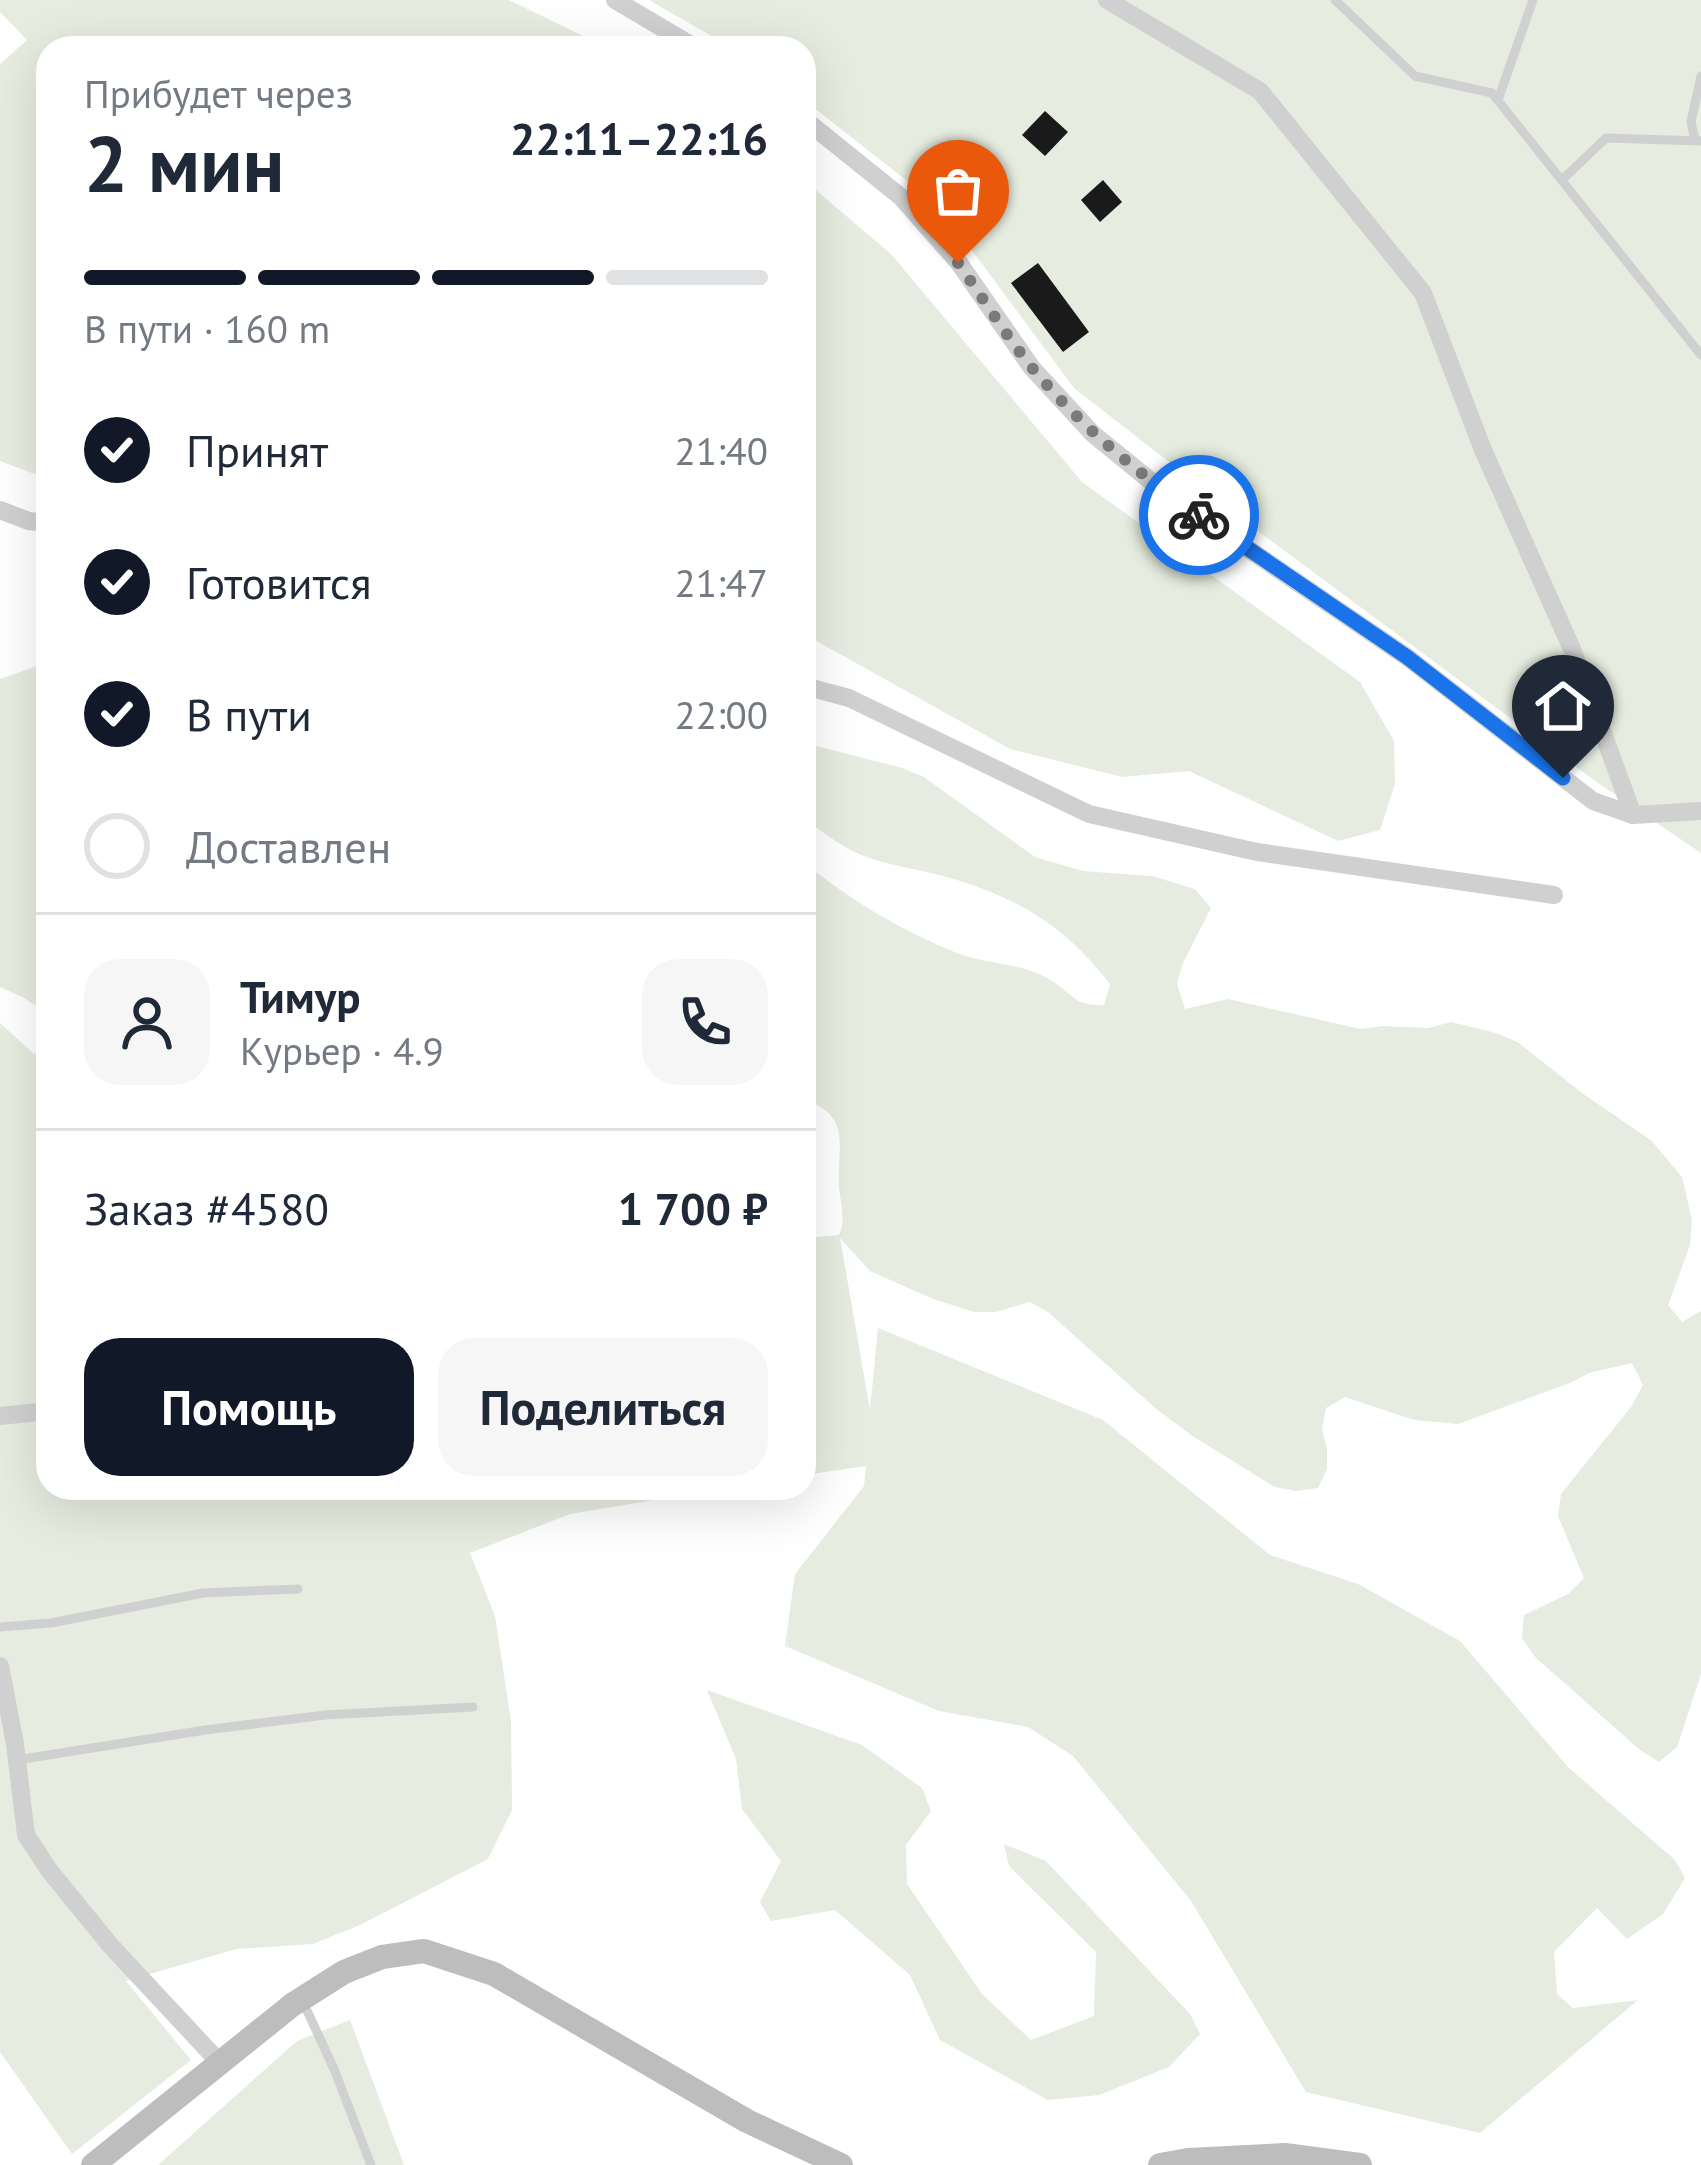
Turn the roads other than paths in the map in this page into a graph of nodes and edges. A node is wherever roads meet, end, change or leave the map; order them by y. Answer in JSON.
{"nodes":[{"id":1,"x":615,"y":0,"type":"edge"},
{"id":2,"x":1107,"y":0,"type":"edge"},
{"id":3,"x":1533,"y":0,"type":"edge"},
{"id":4,"x":1337,"y":1,"type":"edge"},
{"id":5,"x":676,"y":36,"type":"edge"},
{"id":6,"x":1701,"y":76,"type":"edge"},
{"id":7,"x":1498,"y":100,"type":"junction"},
{"id":8,"x":816,"y":129,"type":"edge"},
{"id":9,"x":1698,"y":140,"type":"edge"},
{"id":10,"x":1563,"y":179,"type":"junction"},
{"id":11,"x":1701,"y":356,"type":"edge"},
{"id":12,"x":0,"y":510,"type":"edge"},
{"id":13,"x":36,"y":521,"type":"edge"},
{"id":14,"x":816,"y":689,"type":"edge"},
{"id":15,"x":1701,"y":811,"type":"edge"},
{"id":16,"x":1633,"y":815,"type":"junction"},
{"id":17,"x":1554,"y":895,"type":"dead end"},
{"id":18,"x":36,"y":1412,"type":"edge"},
{"id":19,"x":0,"y":1416,"type":"edge"},
{"id":20,"x":298,"y":1589,"type":"dead end"},
{"id":21,"x":0,"y":1627,"type":"edge"},
{"id":22,"x":0,"y":1666,"type":"edge"},
{"id":23,"x":473,"y":1707,"type":"dead end"},
{"id":24,"x":17,"y":1760,"type":"junction"},
{"id":25,"x":302,"y":1999,"type":"junction"},
{"id":26,"x":220,"y":2063,"type":"junction"},
{"id":27,"x":93,"y":2165,"type":"edge"},
{"id":28,"x":371,"y":2165,"type":"edge"},
{"id":29,"x":841,"y":2165,"type":"edge"},
{"id":30,"x":1160,"y":2165,"type":"edge"},
{"id":31,"x":1360,"y":2165,"type":"edge"}],
"edges":[{"from":1,"to":5,"type":"street"},
{"from":2,"to":16,"type":"street"},
{"from":3,"to":7,"type":"lane"},
{"from":4,"to":7,"type":"lane"},
{"from":6,"to":9,"type":"lane"},
{"from":7,"to":10,"type":"lane"},
{"from":8,"to":16,"type":"street"},
{"from":9,"to":10,"type":"lane"},
{"from":10,"to":11,"type":"lane"},
{"from":12,"to":13,"type":"street"},
{"from":14,"to":17,"type":"street"},
{"from":15,"to":16,"type":"street"},
{"from":18,"to":19,"type":"street"},
{"from":20,"to":21,"type":"lane"},
{"from":22,"to":24,"type":"street"},
{"from":23,"to":24,"type":"lane"},
{"from":24,"to":26,"type":"street"},
{"from":25,"to":26,"type":"main road"},
{"from":25,"to":28,"type":"lane"},
{"from":25,"to":29,"type":"main road"},
{"from":26,"to":27,"type":"main road"},
{"from":30,"to":31,"type":"main road"}]}
